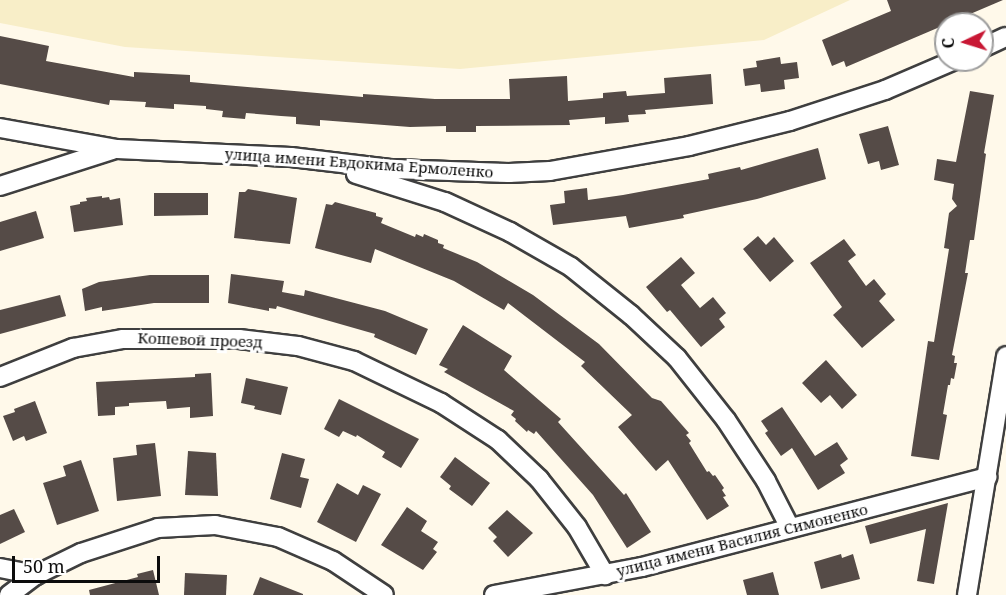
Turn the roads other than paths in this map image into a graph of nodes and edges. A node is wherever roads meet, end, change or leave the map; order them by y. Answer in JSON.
{"nodes":[{"id":1,"x":934,"y":69,"type":"edge"},
{"id":2,"x":0,"y":128,"type":"edge"},
{"id":3,"x":117,"y":149,"type":"junction"},
{"id":4,"x":291,"y":158,"type":"junction"},
{"id":5,"x":0,"y":186,"type":"edge"},
{"id":6,"x":1006,"y":356,"type":"edge"},
{"id":7,"x":0,"y":377,"type":"edge"},
{"id":8,"x":987,"y":477,"type":"junction"},
{"id":9,"x":790,"y":528,"type":"junction"},
{"id":10,"x":0,"y":568,"type":"edge"},
{"id":11,"x":36,"y":575,"type":"junction"},
{"id":12,"x":605,"y":575,"type":"junction"},
{"id":13,"x":9,"y":595,"type":"edge"},
{"id":14,"x":384,"y":595,"type":"edge"},
{"id":15,"x":494,"y":595,"type":"edge"},
{"id":16,"x":967,"y":595,"type":"edge"}],
"edges":[{"from":1,"to":4,"type":"street","name":"улица имени Евдокима Ермоленко"},
{"from":2,"to":3,"type":"street","name":"улица имени Евдокима Ермоленко"},
{"from":3,"to":4,"type":"street","name":"улица имени Евдокима Ермоленко"},
{"from":3,"to":5,"type":"street"},
{"from":4,"to":9,"type":"street"},
{"from":6,"to":8,"type":"street"},
{"from":7,"to":12,"type":"street","name":"Кошевой проезд"},
{"from":8,"to":9,"type":"street","name":"улица имени Василия Симоненко"},
{"from":8,"to":16,"type":"street"},
{"from":9,"to":12,"type":"street","name":"улица имени Василия Симоненко"},
{"from":10,"to":11,"type":"street"},
{"from":11,"to":13,"type":"street"},
{"from":11,"to":14,"type":"street"},
{"from":12,"to":15,"type":"street","name":"улица имени Василия Симоненко"}]}
